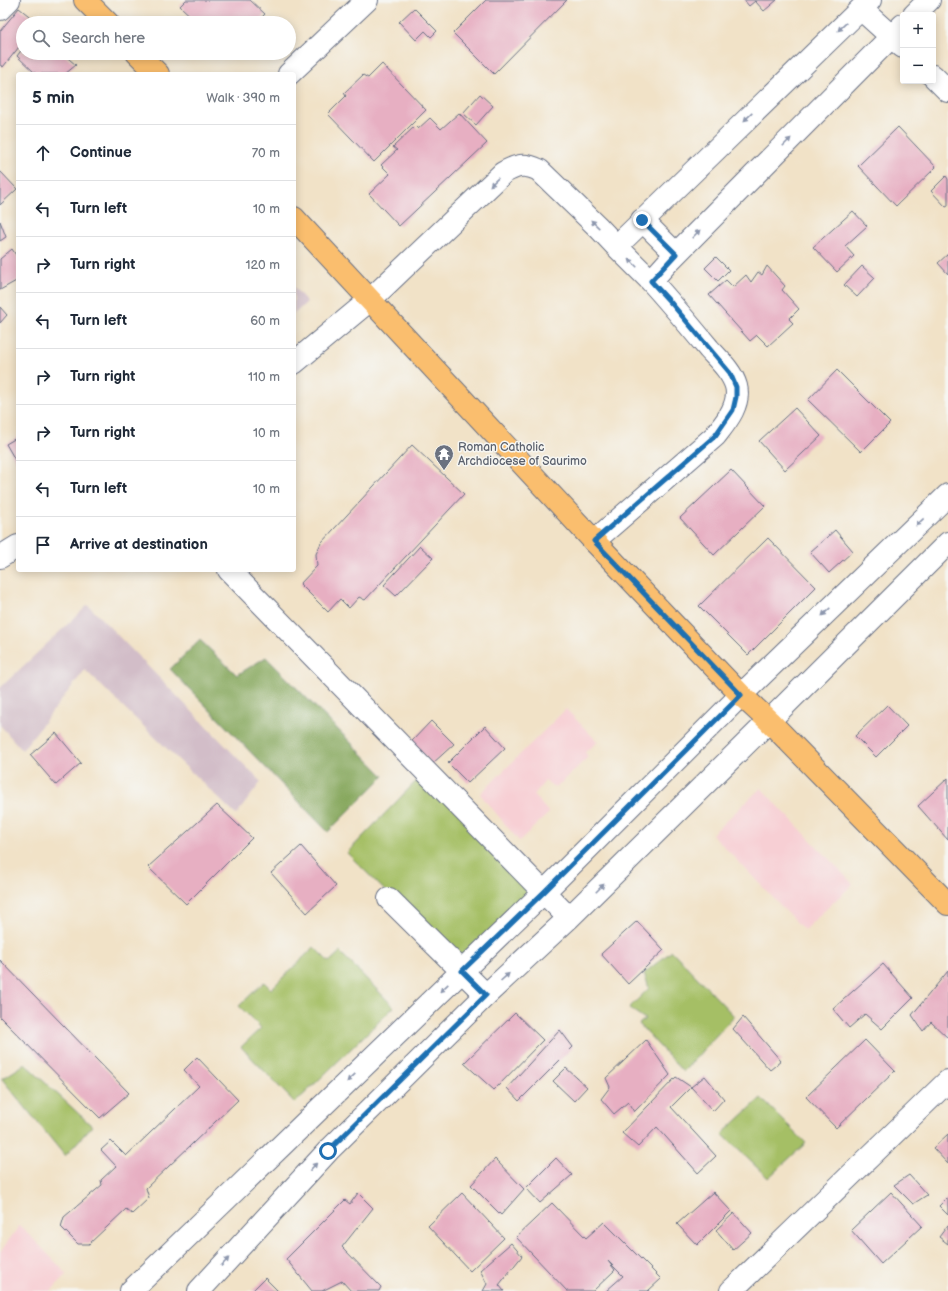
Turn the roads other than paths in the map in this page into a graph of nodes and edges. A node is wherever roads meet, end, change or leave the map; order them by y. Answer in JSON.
{"nodes":[{"id":1,"x":9,"y":0,"type":"edge"},
{"id":2,"x":85,"y":0,"type":"edge"},
{"id":3,"x":367,"y":0,"type":"edge"},
{"id":4,"x":929,"y":0,"type":"edge"},
{"id":5,"x":865,"y":4,"type":"edge"},
{"id":6,"x":0,"y":9,"type":"edge"},
{"id":7,"x":917,"y":12,"type":"edge"},
{"id":8,"x":101,"y":16,"type":"edge"},
{"id":9,"x":899,"y":36,"type":"edge"},
{"id":10,"x":144,"y":60,"type":"edge"},
{"id":11,"x":156,"y":72,"type":"edge"},
{"id":12,"x":291,"y":72,"type":"edge"},
{"id":13,"x":936,"y":79,"type":"edge"},
{"id":14,"x":948,"y":91,"type":"edge"},
{"id":15,"x":296,"y":220,"type":"edge"},
{"id":16,"x":642,"y":220,"type":"junction"},
{"id":17,"x":616,"y":246,"type":"junction"},
{"id":18,"x":676,"y":254,"type":"junction"},
{"id":19,"x":651,"y":281,"type":"junction"},
{"id":20,"x":370,"y":300,"type":"junction"},
{"id":21,"x":296,"y":361,"type":"edge"},
{"id":22,"x":948,"y":495,"type":"edge"},
{"id":23,"x":594,"y":541,"type":"junction"},
{"id":24,"x":948,"y":543,"type":"edge"},
{"id":25,"x":16,"y":547,"type":"edge"},
{"id":26,"x":0,"y":557,"type":"edge"},
{"id":27,"x":231,"y":572,"type":"edge"},
{"id":28,"x":741,"y":695,"type":"junction"},
{"id":29,"x":769,"y":721,"type":"junction"},
{"id":30,"x":544,"y":892,"type":"junction"},
{"id":31,"x":390,"y":899,"type":"dead end"},
{"id":32,"x":948,"y":904,"type":"edge"},
{"id":33,"x":569,"y":918,"type":"junction"},
{"id":34,"x":462,"y":971,"type":"junction"},
{"id":35,"x":486,"y":995,"type":"junction"},
{"id":36,"x":948,"y":1080,"type":"edge"},
{"id":37,"x":131,"y":1291,"type":"edge"},
{"id":38,"x":199,"y":1291,"type":"edge"},
{"id":39,"x":731,"y":1291,"type":"edge"}],
"edges":[{"from":1,"to":6,"type":"street"},
{"from":2,"to":8,"type":"main road"},
{"from":3,"to":12,"type":"street"},
{"from":4,"to":7,"type":"street"},
{"from":5,"to":9,"type":"street"},
{"from":5,"to":16,"type":"street","one_way":true},
{"from":18,"to":9,"type":"street","one_way":true},
{"from":10,"to":11,"type":"main road"},
{"from":13,"to":14,"type":"street"},
{"from":15,"to":20,"type":"main road"},
{"from":16,"to":17,"type":"street"},
{"from":16,"to":18,"type":"street"},
{"from":19,"to":17,"type":"street","one_way":true},
{"from":17,"to":20,"type":"street","one_way":true},
{"from":18,"to":19,"type":"street"},
{"from":19,"to":23,"type":"street"},
{"from":20,"to":21,"type":"street"},
{"from":20,"to":23,"type":"main road"},
{"from":22,"to":28,"type":"street","one_way":true},
{"from":23,"to":28,"type":"main road"},
{"from":24,"to":29,"type":"street"},
{"from":25,"to":26,"type":"street"},
{"from":27,"to":30,"type":"street"},
{"from":28,"to":29,"type":"main road"},
{"from":28,"to":30,"type":"street"},
{"from":29,"to":32,"type":"main road"},
{"from":33,"to":29,"type":"street","one_way":true},
{"from":30,"to":33,"type":"street"},
{"from":30,"to":34,"type":"street"},
{"from":31,"to":34,"type":"street"},
{"from":35,"to":33,"type":"street","one_way":true},
{"from":34,"to":35,"type":"street"},
{"from":34,"to":37,"type":"street","one_way":true},
{"from":38,"to":35,"type":"street","one_way":true},
{"from":36,"to":39,"type":"street"}]}
